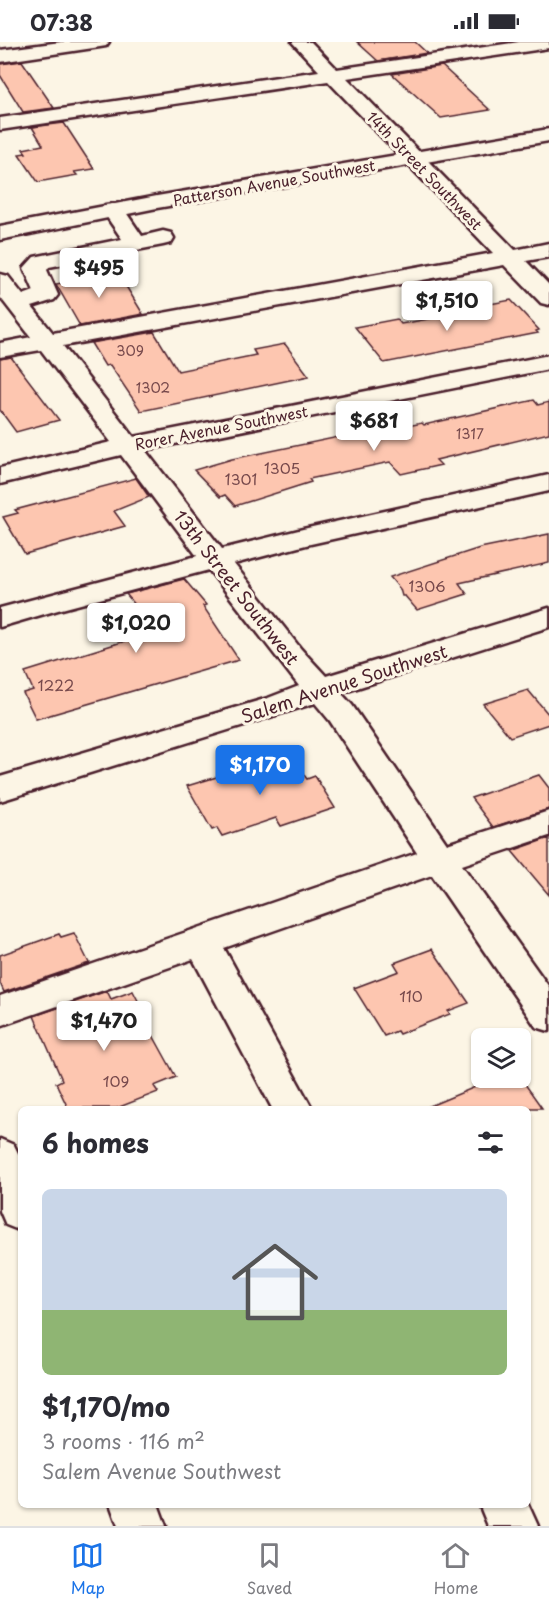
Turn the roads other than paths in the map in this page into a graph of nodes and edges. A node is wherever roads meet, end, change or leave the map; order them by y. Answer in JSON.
{"nodes":[{"id":1,"x":100,"y":42,"type":"edge"},
{"id":2,"x":301,"y":42,"type":"edge"},
{"id":3,"x":549,"y":43,"type":"edge"},
{"id":4,"x":0,"y":56,"type":"edge"},
{"id":5,"x":332,"y":74,"type":"junction"},
{"id":6,"x":0,"y":124,"type":"edge"},
{"id":7,"x":549,"y":135,"type":"edge"},
{"id":8,"x":413,"y":158,"type":"junction"},
{"id":9,"x":157,"y":202,"type":"junction"},
{"id":10,"x":113,"y":210,"type":"junction"},
{"id":11,"x":0,"y":219,"type":"edge"},
{"id":12,"x":56,"y":222,"type":"junction"},
{"id":13,"x":0,"y":233,"type":"edge"},
{"id":14,"x":163,"y":238,"type":"dead end"},
{"id":15,"x":136,"y":243,"type":"junction"},
{"id":16,"x":549,"y":250,"type":"edge"},
{"id":17,"x":79,"y":254,"type":"junction"},
{"id":18,"x":510,"y":258,"type":"junction"},
{"id":19,"x":0,"y":281,"type":"edge"},
{"id":20,"x":549,"y":298,"type":"edge"},
{"id":21,"x":17,"y":304,"type":"junction"},
{"id":22,"x":46,"y":342,"type":"junction"},
{"id":23,"x":0,"y":350,"type":"edge"},
{"id":24,"x":549,"y":362,"type":"edge"},
{"id":25,"x":126,"y":446,"type":"junction"},
{"id":26,"x":0,"y":476,"type":"edge"},
{"id":27,"x":549,"y":483,"type":"edge"},
{"id":28,"x":217,"y":560,"type":"junction"},
{"id":29,"x":549,"y":617,"type":"edge"},
{"id":30,"x":0,"y":618,"type":"edge"},
{"id":31,"x":320,"y":690,"type":"junction"},
{"id":32,"x":0,"y":789,"type":"edge"},
{"id":33,"x":549,"y":823,"type":"edge"},
{"id":34,"x":439,"y":859,"type":"junction"},
{"id":35,"x":202,"y":942,"type":"junction"},
{"id":36,"x":0,"y":1011,"type":"edge"},
{"id":37,"x":549,"y":1016,"type":"edge"},
{"id":38,"x":291,"y":1106,"type":"edge"},
{"id":39,"x":0,"y":1157,"type":"edge"},
{"id":40,"x":18,"y":1204,"type":"edge"},
{"id":41,"x":135,"y":1508,"type":"edge"},
{"id":42,"x":504,"y":1508,"type":"edge"},
{"id":43,"x":142,"y":1526,"type":"edge"},
{"id":44,"x":514,"y":1526,"type":"edge"}],
"edges":[{"from":1,"to":4,"type":"street"},
{"from":2,"to":5,"type":"street","name":"14th Street Southwest"},
{"from":3,"to":5,"type":"street"},
{"from":5,"to":6,"type":"street"},
{"from":5,"to":8,"type":"street","name":"14th Street Southwest"},
{"from":7,"to":8,"type":"street","name":"Patterson Avenue Southwest"},
{"from":8,"to":9,"type":"street","name":"Patterson Avenue Southwest"},
{"from":8,"to":18,"type":"street","name":"14th Street Southwest"},
{"from":9,"to":10,"type":"street","name":"Patterson Avenue Southwest"},
{"from":9,"to":11,"type":"street"},
{"from":10,"to":12,"type":"street","name":"Patterson Avenue Southwest"},
{"from":10,"to":15,"type":"street"},
{"from":12,"to":13,"type":"street","name":"Patterson Avenue Southwest"},
{"from":12,"to":17,"type":"street"},
{"from":14,"to":15,"type":"street"},
{"from":15,"to":17,"type":"street"},
{"from":16,"to":18,"type":"street"},
{"from":17,"to":21,"type":"street"},
{"from":18,"to":20,"type":"street","name":"14th Street Southwest"},
{"from":18,"to":22,"type":"street"},
{"from":19,"to":21,"type":"street","name":"13th Street Southwest"},
{"from":21,"to":22,"type":"street","name":"13th Street Southwest"},
{"from":22,"to":23,"type":"street"},
{"from":22,"to":25,"type":"street","name":"13th Street Southwest"},
{"from":24,"to":25,"type":"street","name":"Rorer Avenue Southwest"},
{"from":25,"to":26,"type":"street","name":"Rorer Avenue Southwest"},
{"from":25,"to":28,"type":"street","name":"13th Street Southwest"},
{"from":27,"to":28,"type":"street"},
{"from":28,"to":30,"type":"street"},
{"from":28,"to":31,"type":"street","name":"13th Street Southwest"},
{"from":29,"to":31,"type":"street","name":"Salem Avenue Southwest"},
{"from":31,"to":32,"type":"street","name":"Salem Avenue Southwest"},
{"from":31,"to":34,"type":"street","name":"13th Street Southwest"},
{"from":33,"to":34,"type":"street"},
{"from":34,"to":35,"type":"street"},
{"from":34,"to":37,"type":"street","name":"13th Street Southwest"},
{"from":35,"to":36,"type":"street"},
{"from":35,"to":38,"type":"street"},
{"from":39,"to":40,"type":"street"},
{"from":41,"to":43,"type":"street"},
{"from":42,"to":44,"type":"street"}]}
